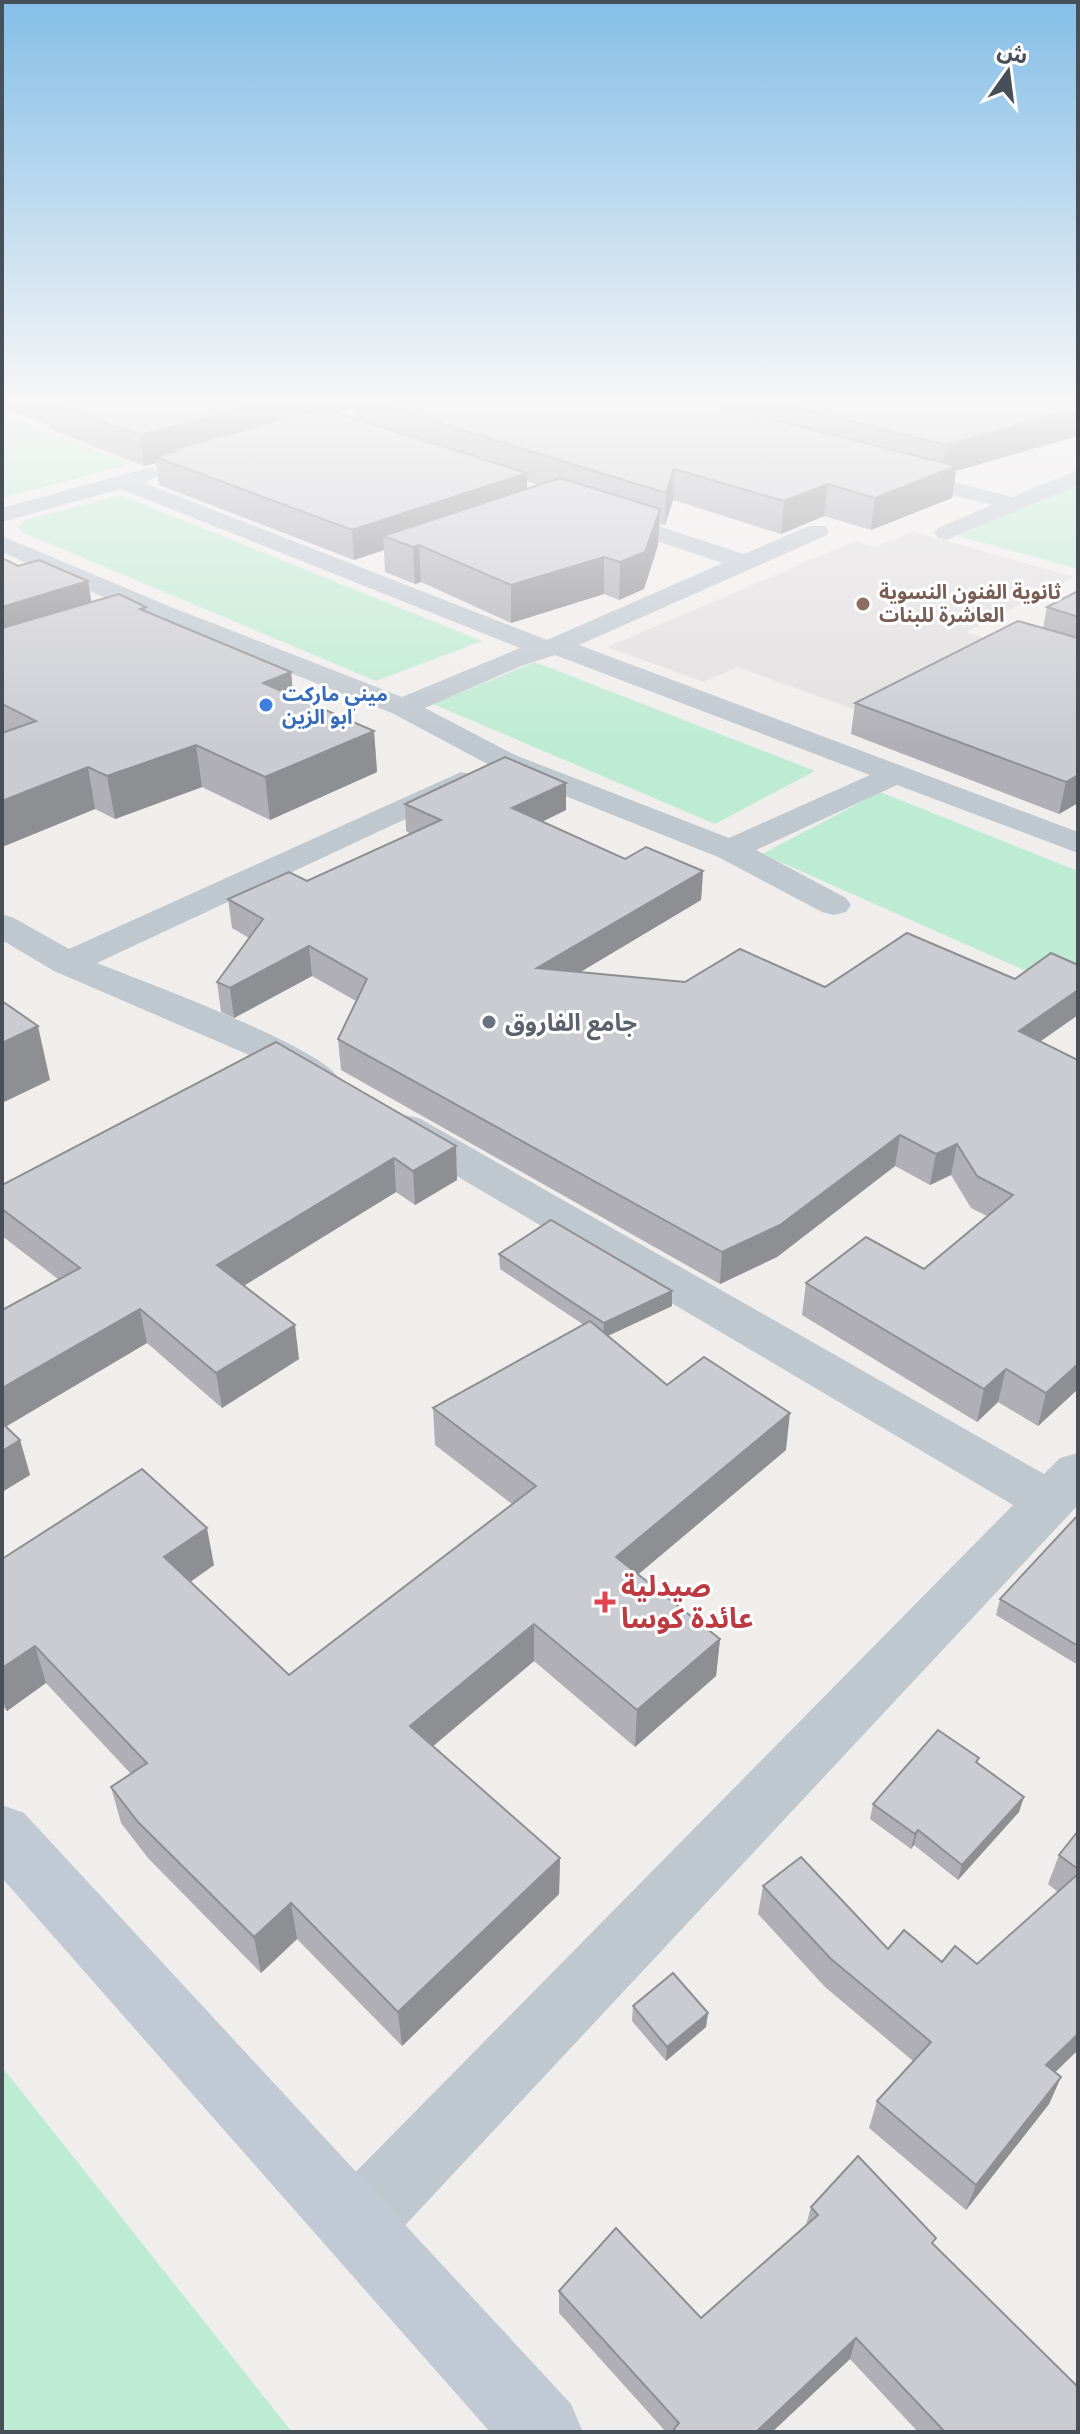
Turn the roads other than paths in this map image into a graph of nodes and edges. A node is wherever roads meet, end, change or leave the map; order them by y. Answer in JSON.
{"nodes":[{"id":1,"x":213,"y":518,"type":"edge"},
{"id":2,"x":609,"y":518,"type":"edge"},
{"id":3,"x":982,"y":518,"type":"edge"},
{"id":4,"x":817,"y":531,"type":"edge"},
{"id":5,"x":946,"y":533,"type":"dead end"},
{"id":6,"x":2,"y":543,"type":"edge"},
{"id":7,"x":381,"y":562,"type":"edge"},
{"id":8,"x":745,"y":562,"type":"junction"},
{"id":9,"x":351,"y":572,"type":"junction"},
{"id":10,"x":157,"y":610,"type":"junction"},
{"id":11,"x":115,"y":624,"type":"edge"},
{"id":12,"x":551,"y":647,"type":"junction"},
{"id":13,"x":402,"y":707,"type":"junction"},
{"id":14,"x":504,"y":761,"type":"junction"},
{"id":15,"x":897,"y":774,"type":"junction"},
{"id":16,"x":1078,"y":843,"type":"edge"},
{"id":17,"x":730,"y":850,"type":"junction"},
{"id":18,"x":834,"y":905,"type":"dead end"},
{"id":19,"x":2,"y":925,"type":"edge"},
{"id":20,"x":67,"y":963,"type":"junction"},
{"id":21,"x":1064,"y":1487,"type":"edge"},
{"id":22,"x":2,"y":1833,"type":"edge"},
{"id":23,"x":357,"y":2223,"type":"junction"},
{"id":24,"x":543,"y":2432,"type":"edge"}],
"edges":[{"from":1,"to":9,"type":"street"},
{"from":2,"to":8,"type":"street"},
{"from":3,"to":5,"type":"street"},
{"from":4,"to":8,"type":"street"},
{"from":6,"to":10,"type":"street"},
{"from":7,"to":9,"type":"street"},
{"from":8,"to":12,"type":"street"},
{"from":9,"to":12,"type":"street"},
{"from":10,"to":11,"type":"street"},
{"from":10,"to":13,"type":"street"},
{"from":12,"to":13,"type":"street"},
{"from":12,"to":15,"type":"street"},
{"from":13,"to":14,"type":"street"},
{"from":14,"to":17,"type":"street"},
{"from":14,"to":20,"type":"street"},
{"from":15,"to":16,"type":"street"},
{"from":15,"to":17,"type":"street"},
{"from":17,"to":18,"type":"street"},
{"from":19,"to":20,"type":"street"},
{"from":20,"to":21,"type":"street"},
{"from":21,"to":23,"type":"street"},
{"from":22,"to":23,"type":"street"},
{"from":23,"to":24,"type":"street"}]}
